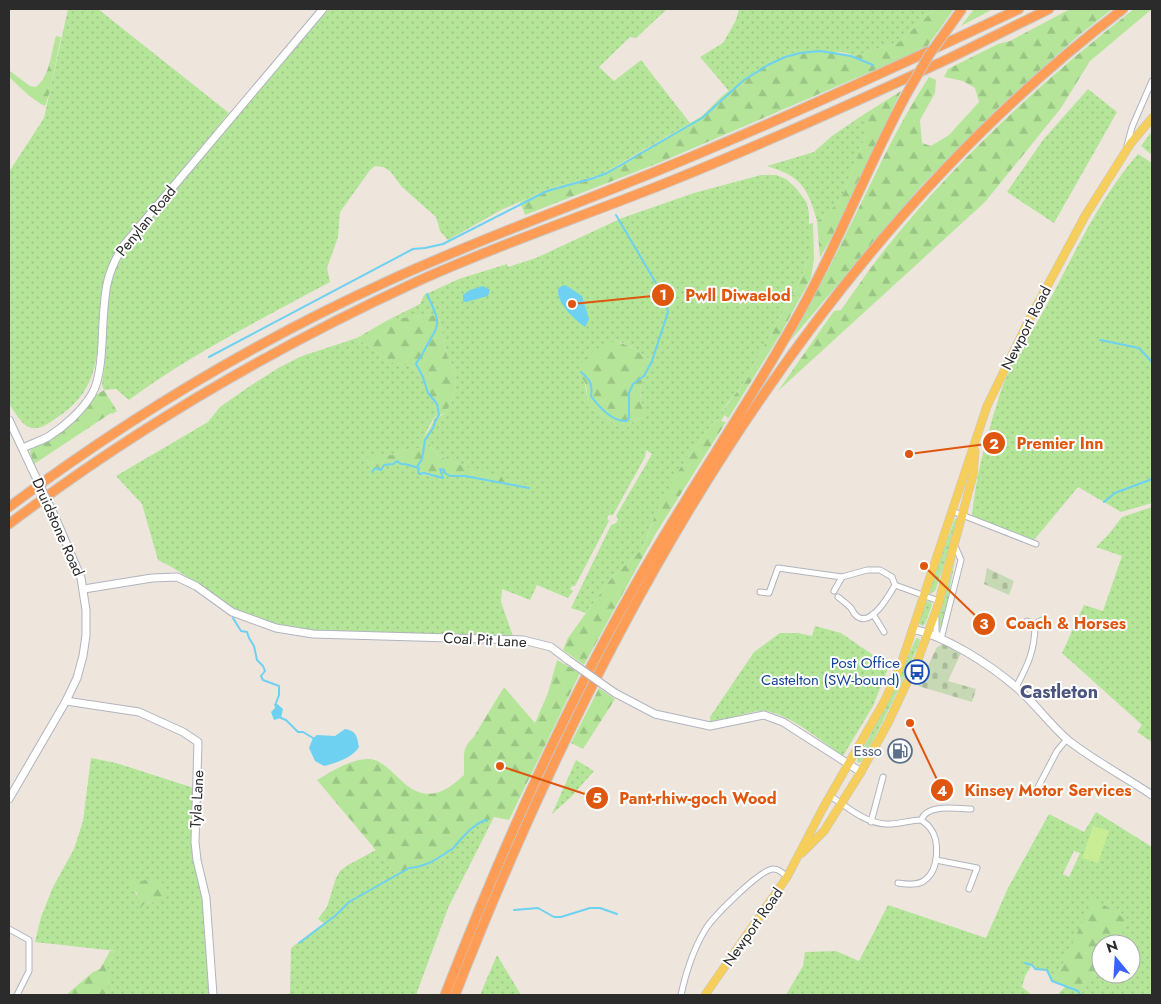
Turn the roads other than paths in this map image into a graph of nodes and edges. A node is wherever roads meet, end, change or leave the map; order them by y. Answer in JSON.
{"nodes":[{"id":1,"x":323,"y":9,"type":"edge"},
{"id":2,"x":962,"y":9,"type":"edge"},
{"id":3,"x":1019,"y":9,"type":"edge"},
{"id":4,"x":1050,"y":9,"type":"edge"},
{"id":5,"x":1123,"y":9,"type":"edge"},
{"id":6,"x":1152,"y":81,"type":"edge"},
{"id":7,"x":1152,"y":118,"type":"edge"},
{"id":8,"x":1126,"y":152,"type":"junction"},
{"id":9,"x":9,"y":420,"type":"edge"},
{"id":10,"x":975,"y":444,"type":"junction"},
{"id":11,"x":23,"y":448,"type":"junction"},
{"id":12,"x":9,"y":507,"type":"edge"},
{"id":13,"x":952,"y":511,"type":"junction"},
{"id":14,"x":962,"y":515,"type":"junction"},
{"id":15,"x":9,"y":524,"type":"edge"},
{"id":16,"x":1036,"y":544,"type":"dead end"},
{"id":17,"x":954,"y":545,"type":"junction"},
{"id":18,"x":842,"y":577,"type":"junction"},
{"id":19,"x":895,"y":585,"type":"junction"},
{"id":20,"x":84,"y":589,"type":"junction"},
{"id":21,"x":834,"y":591,"type":"dead end"},
{"id":22,"x":760,"y":592,"type":"dead end"},
{"id":23,"x":923,"y":595,"type":"junction"},
{"id":24,"x":838,"y":597,"type":"dead end"},
{"id":25,"x":938,"y":603,"type":"junction"},
{"id":26,"x":874,"y":614,"type":"junction"},
{"id":27,"x":1042,"y":620,"type":"dead end"},
{"id":28,"x":1027,"y":621,"type":"dead end"},
{"id":29,"x":1034,"y":624,"type":"junction"},
{"id":30,"x":914,"y":629,"type":"junction"},
{"id":31,"x":884,"y":632,"type":"dead end"},
{"id":32,"x":927,"y":632,"type":"junction"},
{"id":33,"x":941,"y":639,"type":"junction"},
{"id":34,"x":1016,"y":687,"type":"junction"},
{"id":35,"x":66,"y":702,"type":"junction"},
{"id":36,"x":1067,"y":739,"type":"junction"},
{"id":37,"x":848,"y":763,"type":"junction"},
{"id":38,"x":861,"y":772,"type":"junction"},
{"id":39,"x":883,"y":777,"type":"dead end"},
{"id":40,"x":1036,"y":793,"type":"dead end"},
{"id":41,"x":1152,"y":795,"type":"edge"},
{"id":42,"x":830,"y":796,"type":"junction"},
{"id":43,"x":9,"y":799,"type":"edge"},
{"id":44,"x":842,"y":803,"type":"junction"},
{"id":45,"x":971,"y":809,"type":"dead end"},
{"id":46,"x":921,"y":820,"type":"junction"},
{"id":47,"x":871,"y":822,"type":"junction"},
{"id":48,"x":798,"y":857,"type":"junction"},
{"id":49,"x":936,"y":860,"type":"junction"},
{"id":50,"x":787,"y":877,"type":"junction"},
{"id":51,"x":898,"y":883,"type":"dead end"},
{"id":52,"x":969,"y":889,"type":"dead end"},
{"id":53,"x":9,"y":929,"type":"edge"},
{"id":54,"x":17,"y":995,"type":"edge"},
{"id":55,"x":213,"y":995,"type":"edge"},
{"id":56,"x":444,"y":995,"type":"edge"},
{"id":57,"x":455,"y":995,"type":"edge"},
{"id":58,"x":680,"y":995,"type":"edge"},
{"id":59,"x":705,"y":995,"type":"edge"}],
"edges":[{"from":1,"to":11,"type":"street","name":"Penylan Road"},
{"from":2,"to":56,"type":"highway","bridge":true},
{"from":3,"to":12,"type":"highway"},
{"from":4,"to":15,"type":"highway"},
{"from":5,"to":57,"type":"highway"},
{"from":6,"to":8,"type":"street"},
{"from":7,"to":8,"type":"main road","name":"Newport Road"},
{"from":8,"to":10,"type":"main road","name":"Newport Road"},
{"from":9,"to":11,"type":"street","name":"Druidstone Road"},
{"from":10,"to":13,"type":"main road","name":"Newport Road"},
{"from":10,"to":14,"type":"main road","name":"Newport Road"},
{"from":11,"to":20,"type":"street","name":"Druidstone Road","bridge":true},
{"from":13,"to":14,"type":"street"},
{"from":13,"to":23,"type":"main road","name":"Newport Road"},
{"from":14,"to":16,"type":"street"},
{"from":14,"to":17,"type":"main road","name":"Newport Road"},
{"from":17,"to":25,"type":"main road","name":"Newport Road"},
{"from":17,"to":33,"type":"street","name":"Newport Road"},
{"from":18,"to":19,"type":"street"},
{"from":18,"to":21,"type":"street"},
{"from":18,"to":22,"type":"street"},
{"from":19,"to":23,"type":"street"},
{"from":19,"to":26,"type":"street"},
{"from":20,"to":35,"type":"street","name":"Druidstone Road"},
{"from":20,"to":37,"type":"street","name":"Coal Pit Lane","bridge":true},
{"from":23,"to":25,"type":"street"},
{"from":23,"to":30,"type":"main road","name":"Newport Road"},
{"from":24,"to":26,"type":"street"},
{"from":25,"to":32,"type":"main road","name":"Newport Road"},
{"from":25,"to":33,"type":"street"},
{"from":26,"to":31,"type":"street"},
{"from":27,"to":29,"type":"street"},
{"from":28,"to":29,"type":"street"},
{"from":29,"to":34,"type":"street"},
{"from":30,"to":32,"type":"street"},
{"from":30,"to":37,"type":"main road","name":"Newport Road"},
{"from":32,"to":33,"type":"street"},
{"from":32,"to":38,"type":"main road","name":"Newport Road"},
{"from":33,"to":34,"type":"street"},
{"from":34,"to":36,"type":"street"},
{"from":35,"to":43,"type":"street","name":"Druidstone Road"},
{"from":35,"to":55,"type":"street","name":"Tyla Lane"},
{"from":36,"to":40,"type":"street"},
{"from":36,"to":41,"type":"street"},
{"from":37,"to":38,"type":"street","name":"Coal Pit Lane"},
{"from":37,"to":42,"type":"main road","name":"Newport Road"},
{"from":38,"to":44,"type":"main road","name":"Newport Road"},
{"from":39,"to":47,"type":"street"},
{"from":42,"to":44,"type":"street"},
{"from":42,"to":48,"type":"main road","name":"Newport Road"},
{"from":44,"to":47,"type":"street"},
{"from":44,"to":48,"type":"main road","name":"Newport Road"},
{"from":45,"to":46,"type":"street"},
{"from":46,"to":47,"type":"street"},
{"from":46,"to":49,"type":"street"},
{"from":48,"to":50,"type":"main road","name":"Newport Road"},
{"from":49,"to":51,"type":"street"},
{"from":49,"to":52,"type":"street"},
{"from":50,"to":58,"type":"street"},
{"from":50,"to":59,"type":"main road","name":"Newport Road"},
{"from":53,"to":54,"type":"street"}]}
